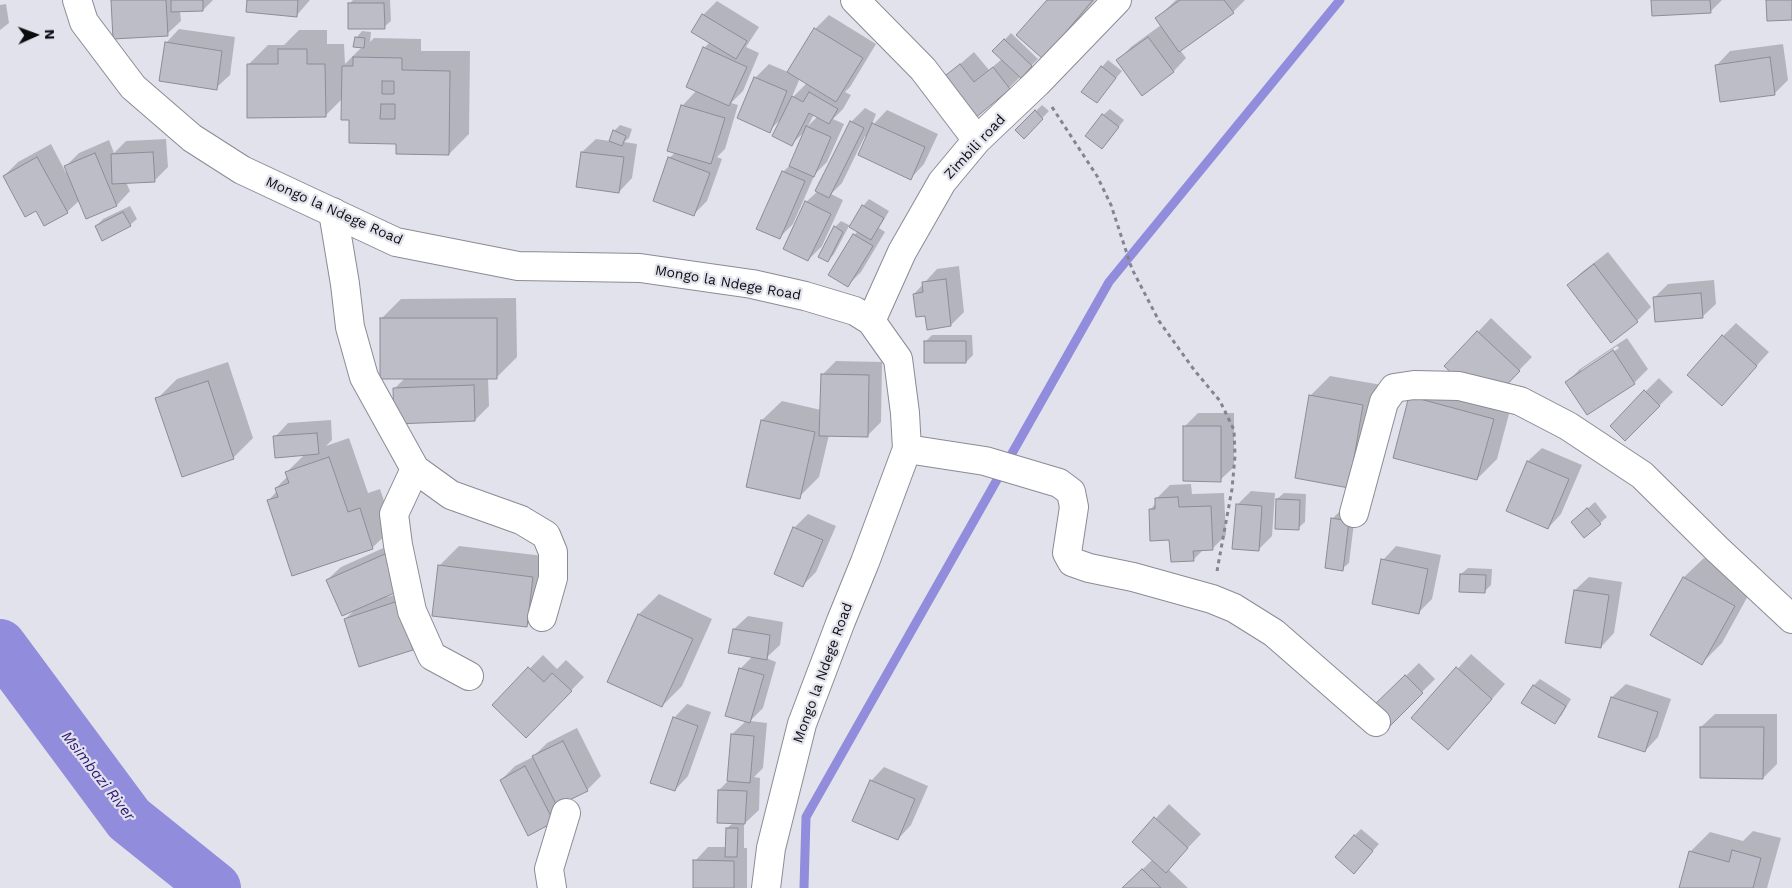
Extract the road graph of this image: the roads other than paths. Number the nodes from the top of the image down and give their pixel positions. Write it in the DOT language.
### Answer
graph roads {
  1 [pos="77,0"];
  2 [pos="855,0"];
  3 [pos="1117,0"];
  4 [pos="977,140"];
  5 [pos="333,212"];
  6 [pos="871,322"];
  7 [pos="907,449"];
  8 [pos="415,469"];
  9 [pos="1354,513"];
  10 [pos="542,617"];
  11 [pos="1792,619"];
  12 [pos="470,676"];
  13 [pos="1376,722"];
  14 [pos="566,813"];
  15 [pos="552,888"];
  16 [pos="766,888"];
  1 -- 5 [label="street, Mongo la Ndege Road"];
  2 -- 4 [label="street"];
  3 -- 4 [label="street, Zimbili road"];
  4 -- 6 [label="street, Zimbili road"];
  5 -- 6 [label="street, Mongo la Ndege Road"];
  5 -- 8 [label="street"];
  6 -- 7 [label="street, Mongo la Ndege Road"];
  7 -- 13 [label="street"];
  7 -- 16 [label="street, Mongo la Ndege Road"];
  8 -- 10 [label="street"];
  8 -- 12 [label="street"];
  9 -- 11 [label="street"];
  14 -- 15 [label="street"];
}
